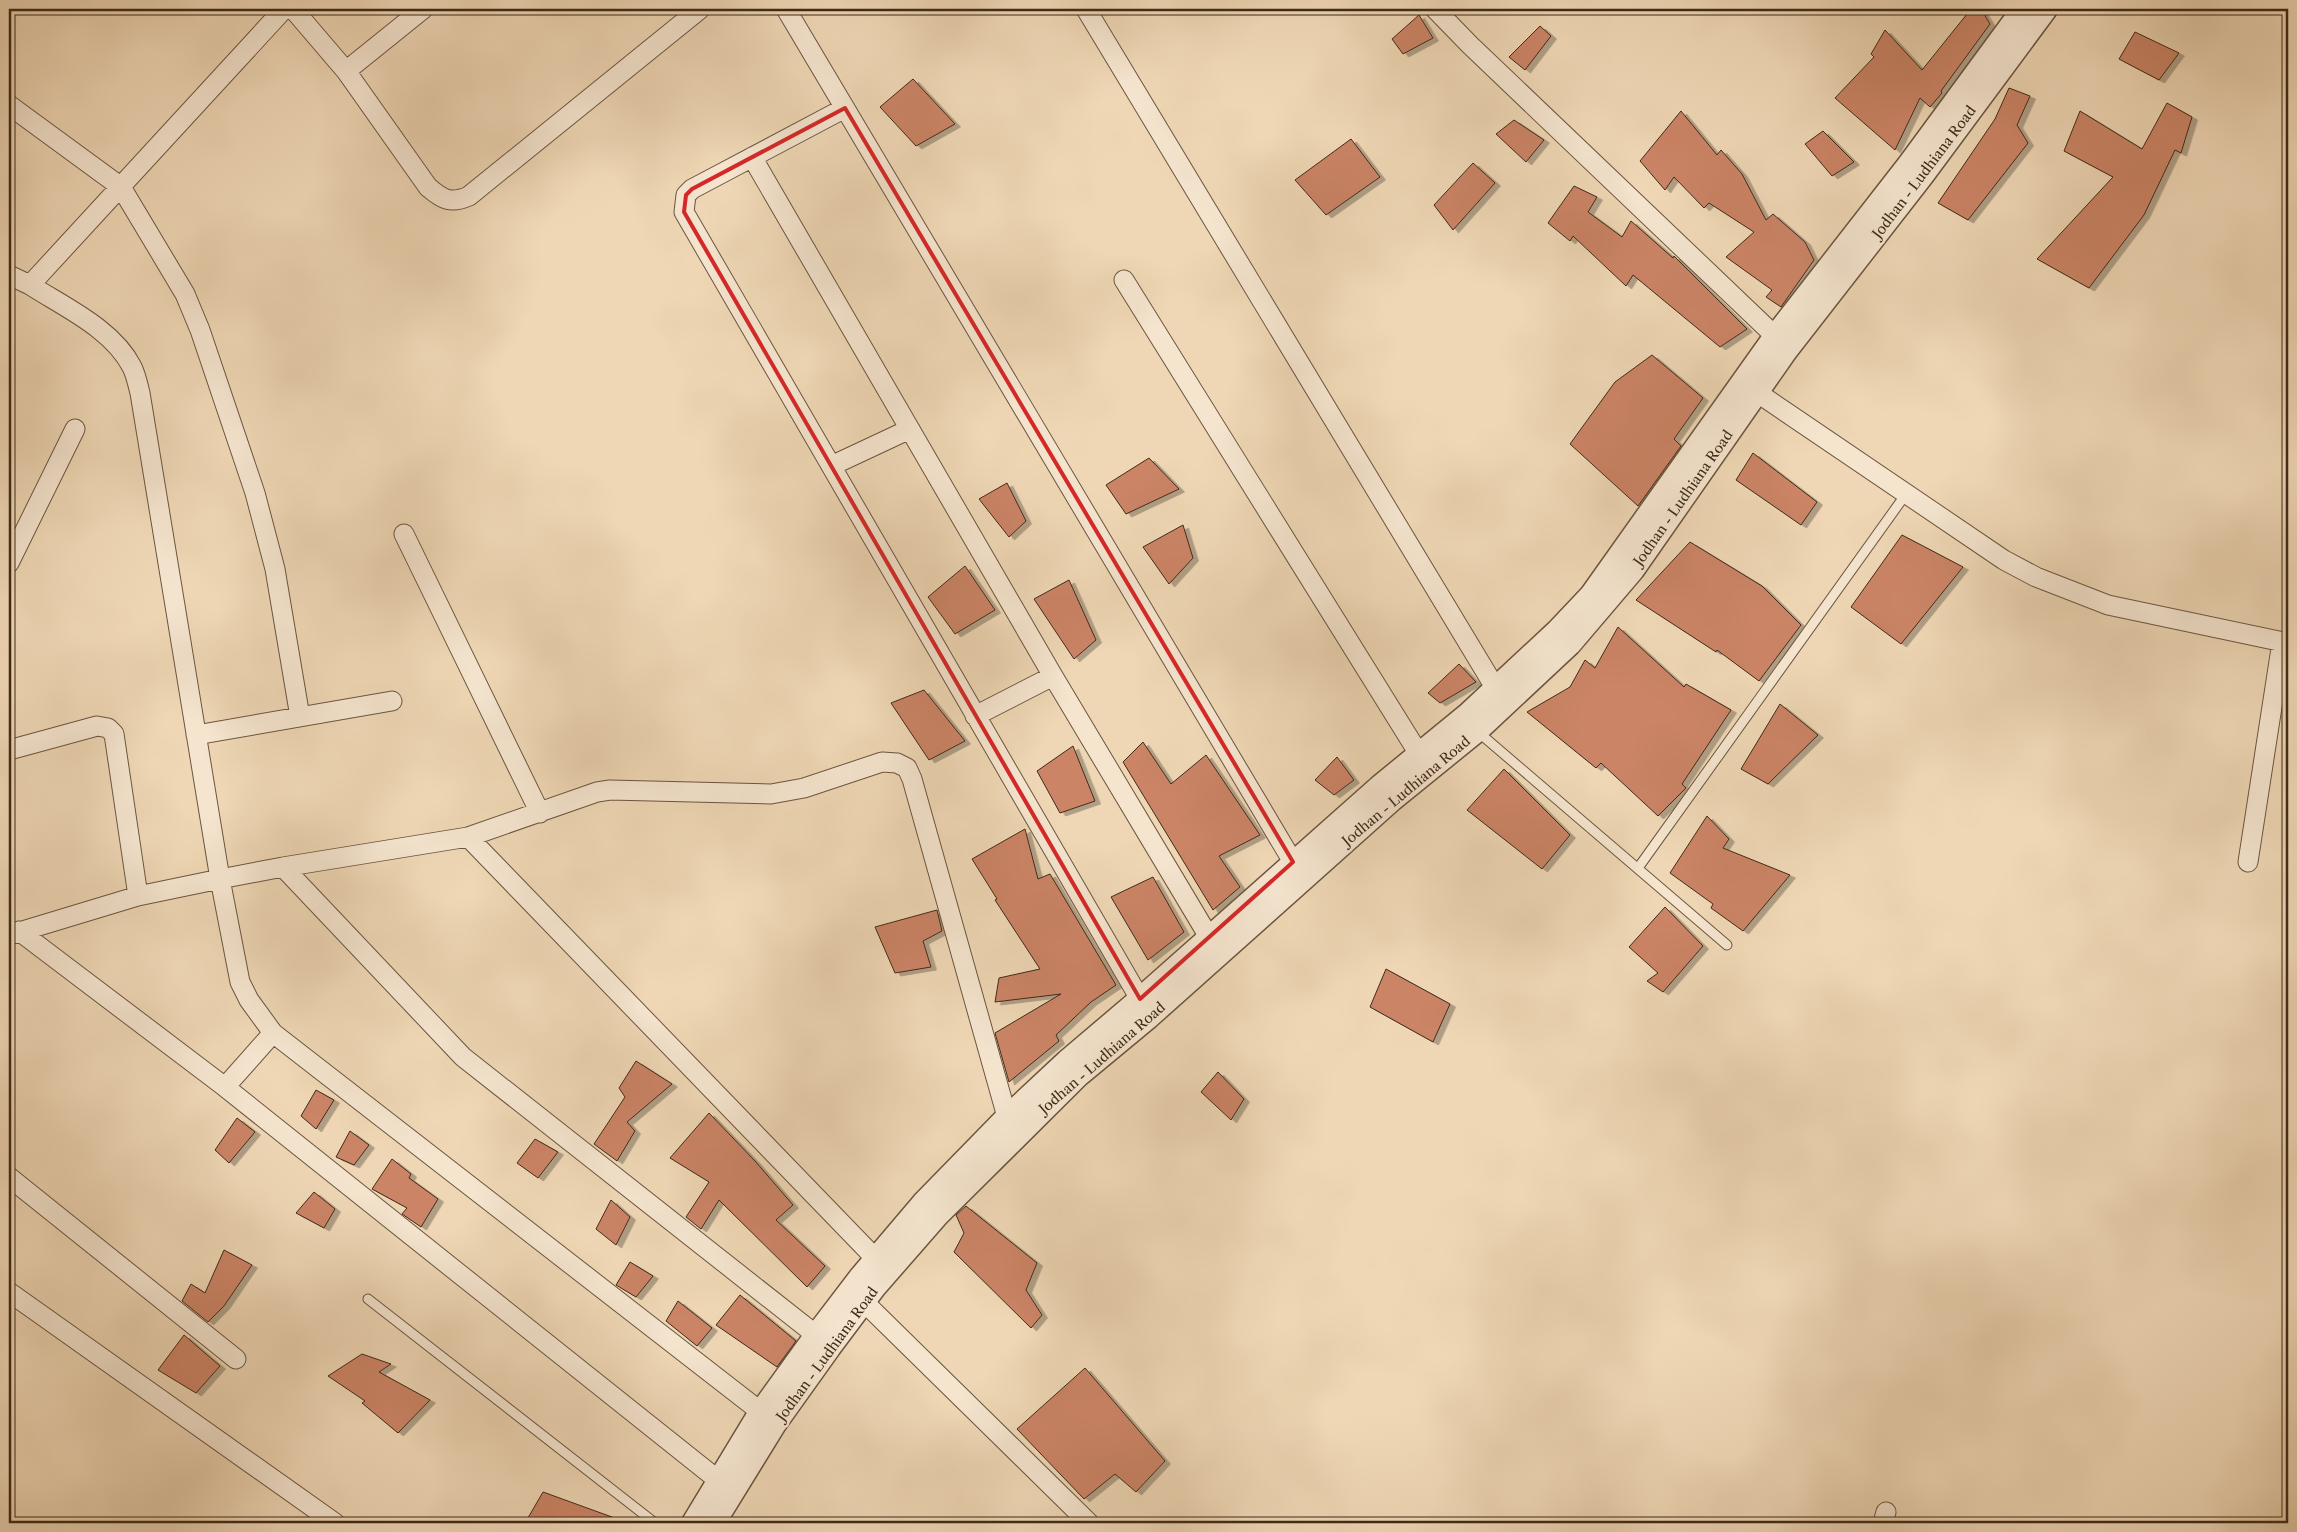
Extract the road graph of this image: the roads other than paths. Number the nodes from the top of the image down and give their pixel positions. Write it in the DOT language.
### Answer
graph roads {
  1 [pos="284,9"];
  2 [pos="293,9"];
  3 [pos="424,9"];
  4 [pos="700,9"];
  5 [pos="786,9"];
  6 [pos="1086,9"];
  7 [pos="1435,9"];
  8 [pos="2023,9"];
  9 [pos="2046,9"];
  10 [pos="346,71"];
  11 [pos="9,105"];
  12 [pos="845,108"];
  13 [pos="752,157"];
  14 [pos="122,187"];
  15 [pos="9,276"];
  16 [pos="1124,280"];
  17 [pos="30,285"];
  18 [pos="1775,336"];
  19 [pos="1749,387"];
  20 [pos="75,429"];
  21 [pos="910,429"];
  22 [pos="831,466"];
  23 [pos="1906,494"];
  24 [pos="404,534"];
  25 [pos="9,563"];
  26 [pos="2285,642"];
  27 [pos="1053,676"];
  28 [pos="1496,689"];
  29 [pos="392,700"];
  30 [pos="975,716"];
  31 [pos="300,717"];
  32 [pos="1477,731"];
  33 [pos="196,736"];
  34 [pos="9,750"];
  35 [pos="1419,754"];
  36 [pos="540,813"];
  37 [pos="468,837"];
  38 [pos="1293,862"];
  39 [pos="2248,862"];
  40 [pos="283,867"];
  41 [pos="1638,868"];
  42 [pos="220,879"];
  43 [pos="138,896"];
  44 [pos="14,933"];
  45 [pos="1209,937"];
  46 [pos="1728,945"];
  47 [pos="1140,999"];
  48 [pos="273,1033"];
  49 [pos="225,1087"];
  50 [pos="1007,1117"];
  51 [pos="9,1177"];
  52 [pos="876,1258"];
  53 [pos="9,1292"];
  54 [pos="368,1299"];
  55 [pos="864,1302"];
  56 [pos="816,1335"];
  57 [pos="236,1359"];
  58 [pos="761,1412"];
  59 [pos="718,1480"];
  60 [pos="335,1523"];
  61 [pos="655,1523"];
  62 [pos="693,1523"];
  63 [pos="714,1523"];
  64 [pos="1089,1523"];
  1 -- 14 [label="street"];
  2 -- 10 [label="street"];
  3 -- 10 [label="street"];
  4 -- 10 [label="street"];
  5 -- 12 [label="street"];
  6 -- 28 [label="street"];
  7 -- 18 [label="street"];
  8 -- 18 [label="street, Jodhan - Ludhiana Road"];
  9 -- 19 [label="street, Jodhan - Ludhiana Road"];
  11 -- 14 [label="street"];
  12 -- 13 [label="street"];
  12 -- 38 [label="street"];
  13 -- 21 [label="street"];
  13 -- 22 [label="street"];
  14 -- 17 [label="street"];
  14 -- 31 [label="street"];
  15 -- 17 [label="street"];
  16 -- 35 [label="street"];
  17 -- 33 [label="street"];
  18 -- 19 [label="street, Jodhan - Ludhiana Road"];
  19 -- 23 [label="street"];
  19 -- 28 [label="street, Jodhan - Ludhiana Road"];
  19 -- 32 [label="street, Jodhan - Ludhiana Road"];
  20 -- 25 [label="street"];
  21 -- 22 [label="street"];
  21 -- 27 [label="street"];
  22 -- 30 [label="street"];
  23 -- 26 [label="street"];
  23 -- 41 [label="lane"];
  24 -- 36 [label="street"];
  26 -- 39 [label="street"];
  27 -- 30 [label="street"];
  27 -- 45 [label="street"];
  28 -- 35 [label="street, Jodhan - Ludhiana Road"];
  29 -- 31 [label="street"];
  30 -- 47 [label="street"];
  31 -- 33 [label="street"];
  32 -- 41 [label="lane"];
  32 -- 55 [label="street, Jodhan - Ludhiana Road"];
  33 -- 42 [label="street"];
  34 -- 43 [label="street"];
  35 -- 38 [label="street, Jodhan - Ludhiana Road"];
  36 -- 37 [label="street"];
  36 -- 50 [label="street"];
  37 -- 40 [label="street"];
  37 -- 52 [label="street"];
  38 -- 45 [label="street, Jodhan - Ludhiana Road"];
  40 -- 42 [label="street"];
  40 -- 56 [label="street"];
  41 -- 46 [label="lane"];
  42 -- 43 [label="street"];
  42 -- 48 [label="street"];
  43 -- 44 [label="street"];
  44 -- 49 [label="street"];
  45 -- 47 [label="street, Jodhan - Ludhiana Road"];
  47 -- 50 [label="street, Jodhan - Ludhiana Road"];
  48 -- 49 [label="street"];
  48 -- 58 [label="street"];
  49 -- 59 [label="street"];
  50 -- 52 [label="street, Jodhan - Ludhiana Road"];
  51 -- 57 [label="street"];
  52 -- 56 [label="street, Jodhan - Ludhiana Road"];
  53 -- 60 [label="street"];
  54 -- 61 [label="lane"];
  55 -- 63 [label="street, Jodhan - Ludhiana Road"];
  55 -- 64 [label="street"];
  56 -- 58 [label="street, Jodhan - Ludhiana Road"];
  58 -- 59 [label="street, Jodhan - Ludhiana Road"];
  59 -- 62 [label="street, Jodhan - Ludhiana Road"];
}
